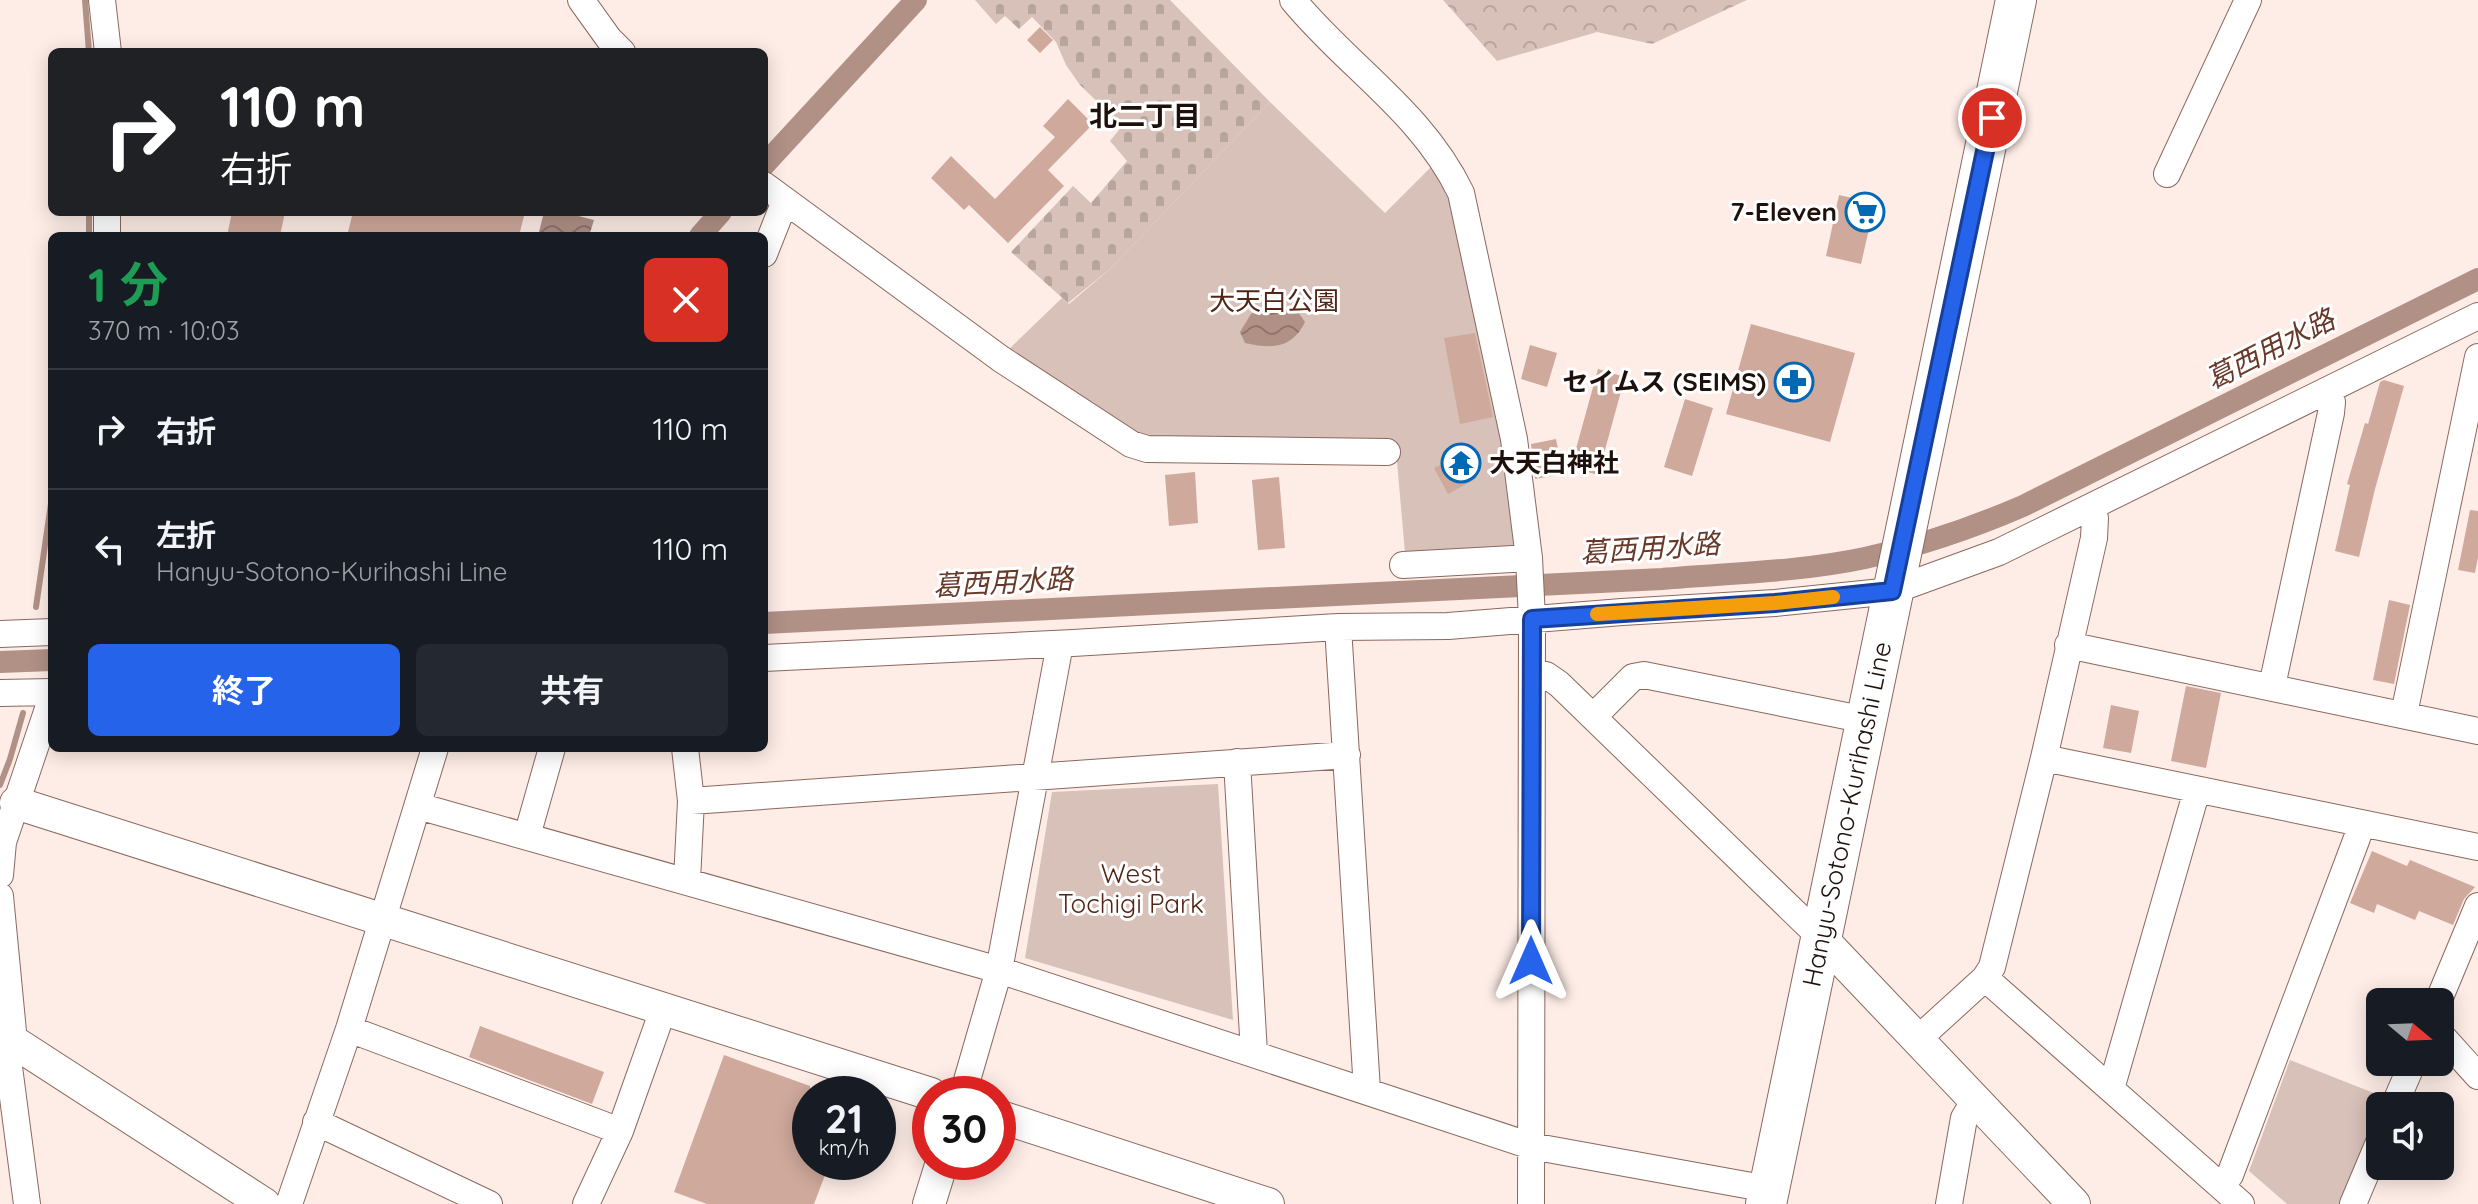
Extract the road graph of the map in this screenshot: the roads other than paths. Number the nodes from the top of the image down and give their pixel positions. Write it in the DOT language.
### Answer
graph roads {
  1 [pos="102,0"];
  2 [pos="581,0"];
  3 [pos="1293,0"];
  4 [pos="2016,0"];
  5 [pos="2248,0"];
  6 [pos="108,48"];
  7 [pos="618,48"];
  8 [pos="2167,174"];
  9 [pos="768,188"];
  10 [pos="785,201"];
  11 [pos="768,244"];
  12 [pos="2478,316"];
  13 [pos="2478,357"];
  14 [pos="2328,391"];
  15 [pos="1387,452"];
  16 [pos="2091,508"];
  17 [pos="1529,562"];
  18 [pos="1403,565"];
  19 [pos="1893,586"];
  20 [pos="1532,614"];
  21 [pos="1338,627"];
  22 [pos="48,632"];
  23 [pos="0,634"];
  24 [pos="1060,644"];
  25 [pos="2068,645"];
  26 [pos="768,658"];
  27 [pos="1533,673"];
  28 [pos="2272,686"];
  29 [pos="0,693"];
  30 [pos="48,694"];
  31 [pos="48,706"];
  32 [pos="2404,714"];
  33 [pos="1594,716"];
  34 [pos="1866,720"];
  35 [pos="2478,731"];
  36 [pos="434,752"];
  37 [pos="551,752"];
  38 [pos="685,752"];
  39 [pos="1347,755"];
  40 [pos="2044,758"];
  41 [pos="1237,762"];
  42 [pos="1036,775"];
  43 [pos="2197,790"];
  44 [pos="691,801"];
  45 [pos="16,803"];
  46 [pos="418,806"];
  47 [pos="2360,823"];
  48 [pos="527,836"];
  49 [pos="2478,847"];
  50 [pos="0,875"];
  51 [pos="687,880"];
  52 [pos="0,896"];
  53 [pos="2478,906"];
  54 [pos="383,921"];
  55 [pos="1821,938"];
  56 [pos="999,970"];
  57 [pos="1985,978"];
  58 [pos="2444,988"];
  59 [pos="663,1010"];
  60 [pos="349,1029"];
  61 [pos="7,1037"];
  62 [pos="1918,1039"];
  63 [pos="2454,1049"];
  64 [pos="1254,1053"];
  65 [pos="968,1076"];
  66 [pos="2478,1076"];
  67 [pos="912,1088"];
  68 [pos="2111,1089"];
  69 [pos="1367,1090"];
  70 [pos="1975,1100"];
  71 [pos="316,1122"];
  72 [pos="1016,1122"];
  73 [pos="620,1131"];
  74 [pos="1531,1146"];
  75 [pos="2366,1173"];
  76 [pos="936,1180"];
  77 [pos="2221,1186"];
  78 [pos="1767,1196"];
  79 [pos="27,1204"];
  80 [pos="264,1204"];
  81 [pos="289,1204"];
  82 [pos="489,1204"];
  83 [pos="586,1204"];
  84 [pos="929,1204"];
  85 [pos="1268,1204"];
  86 [pos="1531,1204"];
  87 [pos="1949,1204"];
  88 [pos="2074,1204"];
  89 [pos="2241,1204"];
  90 [pos="2353,1204"];
  1 -- 6 [label="street"];
  2 -- 7 [label="street"];
  3 -- 17 [label="street"];
  4 -- 19 [label="main road, Hanyu-Sotono-Kurihashi Line"];
  5 -- 8 [label="street"];
  9 -- 10 [label="street"];
  10 -- 11 [label="street"];
  10 -- 15 [label="street"];
  12 -- 14 [label="street"];
  13 -- 32 [label="street"];
  14 -- 16 [label="street"];
  14 -- 28 [label="street"];
  16 -- 19 [label="street"];
  16 -- 25 [label="street"];
  17 -- 18 [label="street"];
  17 -- 20 [label="street"];
  19 -- 20 [label="street"];
  19 -- 34 [label="main road, Hanyu-Sotono-Kurihashi Line"];
  20 -- 21 [label="street"];
  20 -- 27 [label="street"];
  21 -- 24 [label="street"];
  21 -- 39 [label="street"];
  22 -- 23 [label="street"];
  24 -- 26 [label="street"];
  24 -- 42 [label="street"];
  25 -- 28 [label="street"];
  25 -- 40 [label="street"];
  27 -- 33 [label="street"];
  27 -- 74 [label="street"];
  28 -- 32 [label="street"];
  29 -- 30 [label="street"];
  31 -- 45 [label="street"];
  32 -- 35 [label="street"];
  33 -- 34 [label="street"];
  33 -- 55 [label="street"];
  34 -- 55 [label="main road, Hanyu-Sotono-Kurihashi Line"];
  36 -- 46 [label="street"];
  37 -- 48 [label="street"];
  38 -- 44 [label="street"];
  39 -- 41 [label="street"];
  39 -- 69 [label="street"];
  40 -- 43 [label="street"];
  40 -- 57 [label="street"];
  41 -- 42 [label="street"];
  41 -- 64 [label="street"];
  42 -- 44 [label="street"];
  42 -- 56 [label="street"];
  43 -- 47 [label="street"];
  43 -- 68 [label="street"];
  44 -- 51 [label="street"];
  45 -- 50 [label="street"];
  45 -- 54 [label="street"];
  46 -- 48 [label="street"];
  46 -- 54 [label="street"];
  47 -- 49 [label="street"];
  47 -- 77 [label="street"];
  48 -- 51 [label="street"];
  51 -- 56 [label="street"];
  52 -- 61 [label="street"];
  53 -- 58 [label="street"];
  54 -- 59 [label="street"];
  54 -- 60 [label="street"];
  55 -- 62 [label="street"];
  55 -- 78 [label="main road, Hanyu-Sotono-Kurihashi Line"];
  56 -- 64 [label="street"];
  56 -- 65 [label="street"];
  57 -- 62 [label="street"];
  57 -- 68 [label="street"];
  59 -- 67 [label="street"];
  59 -- 73 [label="street"];
  60 -- 71 [label="street"];
  60 -- 73 [label="street"];
  61 -- 79 [label="street"];
  61 -- 80 [label="street"];
  62 -- 70 [label="street"];
  63 -- 66 [label="street"];
  64 -- 69 [label="street"];
  68 -- 77 [label="street"];
  69 -- 74 [label="street"];
  70 -- 87 [label="street"];
  70 -- 88 [label="street"];
  71 -- 81 [label="street"];
  71 -- 82 [label="street"];
  72 -- 85 [label="street"];
  73 -- 83 [label="street"];
  74 -- 78 [label="street"];
  74 -- 86 [label="street"];
  75 -- 90 [label="street"];
  76 -- 84 [label="street"];
  77 -- 89 [label="street"];
}
